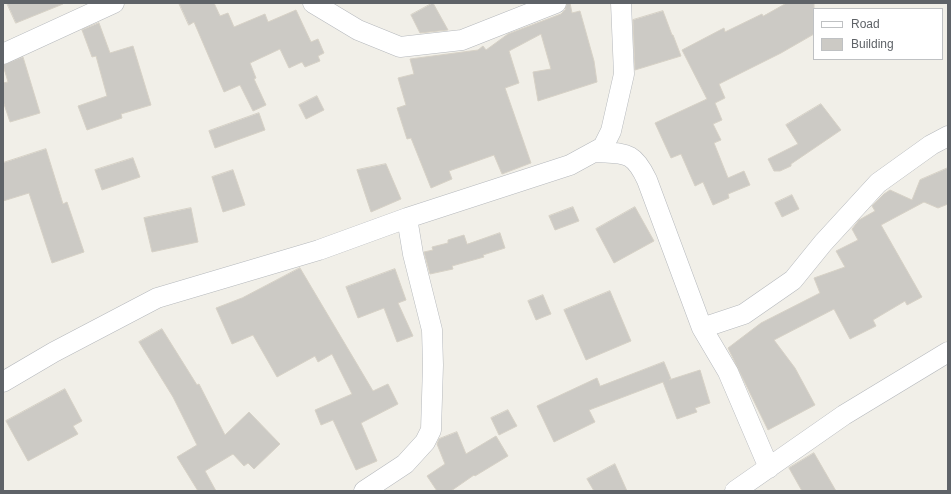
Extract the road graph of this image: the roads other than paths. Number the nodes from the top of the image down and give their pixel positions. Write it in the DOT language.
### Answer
graph roads {
  1 [pos="114,3"];
  2 [pos="313,3"];
  3 [pos="556,3"];
  4 [pos="621,3"];
  5 [pos="3,54"];
  6 [pos="948,136"];
  7 [pos="595,152"];
  8 [pos="407,218"];
  9 [pos="702,328"];
  10 [pos="948,352"];
  11 [pos="3,382"];
  12 [pos="769,468"];
  13 [pos="364,491"];
  14 [pos="735,491"];
  1 -- 5 [label="street"];
  2 -- 3 [label="street"];
  4 -- 7 [label="street"];
  6 -- 9 [label="street"];
  7 -- 8 [label="street"];
  7 -- 9 [label="street"];
  8 -- 11 [label="street"];
  8 -- 13 [label="street"];
  9 -- 12 [label="street"];
  10 -- 12 [label="street"];
  12 -- 14 [label="street"];
}
